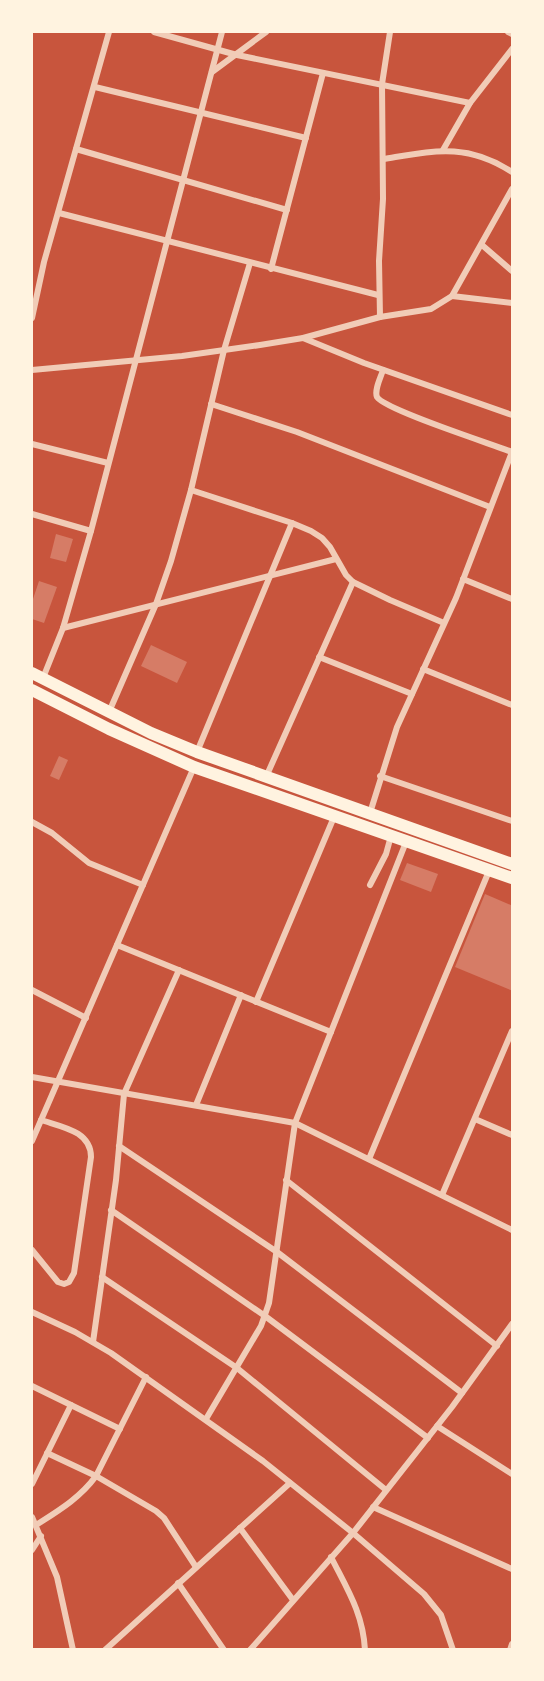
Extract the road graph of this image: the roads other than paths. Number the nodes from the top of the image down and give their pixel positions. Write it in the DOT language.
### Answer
graph roads {
  1 [pos="109,32"];
  2 [pos="154,32"];
  3 [pos="222,32"];
  4 [pos="266,32"];
  5 [pos="390,32"];
  6 [pos="508,32"];
  7 [pos="513,34"];
  8 [pos="218,48"];
  9 [pos="513,49"];
  10 [pos="237,55"];
  11 [pos="212,72"];
  12 [pos="323,72"];
  13 [pos="382,84"];
  14 [pos="95,87"];
  15 [pos="470,103"];
  16 [pos="201,113"];
  17 [pos="306,138"];
  18 [pos="76,149"];
  19 [pos="443,150"];
  20 [pos="383,159"];
  21 [pos="513,172"];
  22 [pos="183,180"];
  23 [pos="513,189"];
  24 [pos="287,210"];
  25 [pos="59,213"];
  26 [pos="167,241"];
  27 [pos="482,245"];
  28 [pos="249,263"];
  29 [pos="272,268"];
  30 [pos="513,271"];
  31 [pos="378,295"];
  32 [pos="452,296"];
  33 [pos="513,303"];
  34 [pos="380,317"];
  35 [pos="32,318"];
  36 [pos="303,338"];
  37 [pos="224,350"];
  38 [pos="134,361"];
  39 [pos="32,370"];
  40 [pos="383,370"];
  41 [pos="211,404"];
  42 [pos="513,415"];
  43 [pos="32,444"];
  44 [pos="513,452"];
  45 [pos="108,463"];
  46 [pos="191,490"];
  47 [pos="490,507"];
  48 [pos="32,514"];
  49 [pos="292,523"];
  50 [pos="91,531"];
  51 [pos="336,559"];
  52 [pos="271,574"];
  53 [pos="463,579"];
  54 [pos="352,582"];
  55 [pos="513,598"];
  56 [pos="156,604"];
  57 [pos="444,623"];
  58 [pos="63,627"];
  59 [pos="319,657"];
  60 [pos="423,669"];
  61 [pos="37,675"];
  62 [pos="32,690"];
  63 [pos="412,694"];
  64 [pos="513,705"];
  65 [pos="109,712"];
  66 [pos="197,752"];
  67 [pos="194,767"];
  68 [pos="380,776"];
  69 [pos="266,777"];
  70 [pos="370,814"];
  71 [pos="334,817"];
  72 [pos="513,821"];
  73 [pos="32,822"];
  74 [pos="391,836"];
  75 [pos="406,841"];
  76 [pos="513,864"];
  77 [pos="489,870"];
  78 [pos="513,878"];
  79 [pos="143,885"];
  80 [pos="370,885"];
  81 [pos="117,945"];
  82 [pos="179,970"];
  83 [pos="32,990"];
  84 [pos="241,995"];
  85 [pos="256,1002"];
  86 [pos="86,1018"];
  87 [pos="513,1031"];
  88 [pos="331,1032"];
  89 [pos="32,1077"];
  90 [pos="58,1082"];
  91 [pos="124,1094"];
  92 [pos="196,1105"];
  93 [pos="475,1119"];
  94 [pos="41,1120"];
  95 [pos="295,1123"];
  96 [pos="513,1135"];
  97 [pos="32,1141"];
  98 [pos="119,1146"];
  99 [pos="369,1159"];
  100 [pos="286,1180"];
  101 [pos="442,1196"];
  102 [pos="111,1210"];
  103 [pos="513,1230"];
  104 [pos="32,1250"];
  105 [pos="277,1252"];
  106 [pos="102,1277"];
  107 [pos="32,1312"];
  108 [pos="265,1316"];
  109 [pos="513,1324"];
  110 [pos="93,1342"];
  111 [pos="497,1346"];
  112 [pos="237,1368"];
  113 [pos="146,1377"];
  114 [pos="32,1386"];
  115 [pos="462,1393"];
  116 [pos="71,1405"];
  117 [pos="206,1419"];
  118 [pos="437,1426"];
  119 [pos="120,1429"];
  120 [pos="428,1437"];
  121 [pos="47,1453"];
  122 [pos="513,1474"];
  123 [pos="96,1476"];
  124 [pos="290,1483"];
  125 [pos="32,1484"];
  126 [pos="386,1490"];
  127 [pos="373,1507"];
  128 [pos="32,1517"];
  129 [pos="36,1525"];
  130 [pos="240,1528"];
  131 [pos="353,1533"];
  132 [pos="41,1536"];
  133 [pos="32,1550"];
  134 [pos="331,1557"];
  135 [pos="196,1567"];
  136 [pos="513,1569"];
  137 [pos="178,1584"];
  138 [pos="293,1600"];
  139 [pos="513,1644"];
  140 [pos="72,1650"];
  141 [pos="105,1650"];
  142 [pos="224,1650"];
  143 [pos="250,1650"];
  144 [pos="365,1650"];
  145 [pos="453,1650"];
  146 [pos="510,1650"];
  1 -- 14 [label="street"];
  2 -- 8 [label="street"];
  3 -- 8 [label="street"];
  4 -- 10 [label="street"];
  5 -- 13 [label="street"];
  6 -- 7 [label="street"];
  8 -- 10 [label="street"];
  8 -- 11 [label="street"];
  9 -- 15 [label="street"];
  10 -- 11 [label="street"];
  10 -- 12 [label="street"];
  11 -- 16 [label="street"];
  12 -- 13 [label="street"];
  12 -- 17 [label="street"];
  13 -- 15 [label="street"];
  13 -- 20 [label="street"];
  14 -- 16 [label="street"];
  14 -- 18 [label="street"];
  15 -- 19 [label="street"];
  16 -- 17 [label="street"];
  16 -- 22 [label="street"];
  17 -- 24 [label="street"];
  18 -- 22 [label="street"];
  18 -- 25 [label="street"];
  19 -- 20 [label="street"];
  19 -- 21 [label="street"];
  20 -- 31 [label="street"];
  22 -- 24 [label="street"];
  22 -- 26 [label="street"];
  23 -- 27 [label="street"];
  24 -- 29 [label="street"];
  25 -- 26 [label="street"];
  25 -- 35 [label="street"];
  26 -- 28 [label="street"];
  26 -- 38 [label="street"];
  27 -- 30 [label="street"];
  27 -- 32 [label="street"];
  28 -- 29 [label="street"];
  28 -- 37 [label="street"];
  29 -- 31 [label="street"];
  31 -- 34 [label="street"];
  32 -- 33 [label="street"];
  32 -- 34 [label="street"];
  34 -- 36 [label="street"];
  36 -- 37 [label="street"];
  36 -- 40 [label="street"];
  37 -- 38 [label="street"];
  37 -- 41 [label="street"];
  38 -- 39 [label="street"];
  38 -- 45 [label="street"];
  40 -- 42 [label="street"];
  40 -- 44 [label="street"];
  41 -- 46 [label="street"];
  41 -- 47 [label="street"];
  43 -- 45 [label="street"];
  44 -- 47 [label="street"];
  45 -- 50 [label="street"];
  46 -- 49 [label="street"];
  46 -- 56 [label="street"];
  47 -- 53 [label="street"];
  48 -- 50 [label="street"];
  49 -- 51 [label="street"];
  49 -- 52 [label="street"];
  50 -- 58 [label="street"];
  51 -- 52 [label="street"];
  51 -- 54 [label="street"];
  52 -- 56 [label="street"];
  52 -- 66 [label="street"];
  53 -- 55 [label="street"];
  53 -- 57 [label="street"];
  54 -- 57 [label="street"];
  54 -- 59 [label="street"];
  56 -- 58 [label="street"];
  56 -- 65 [label="street"];
  57 -- 60 [label="street"];
  58 -- 61 [label="street"];
  59 -- 63 [label="street"];
  59 -- 69 [label="street"];
  60 -- 63 [label="street"];
  60 -- 64 [label="street"];
  61 -- 65 [label="main road"];
  62 -- 67 [label="main road"];
  63 -- 68 [label="street"];
  65 -- 66 [label="main road"];
  66 -- 69 [label="main road"];
  67 -- 71 [label="main road"];
  67 -- 79 [label="street"];
  68 -- 70 [label="street"];
  68 -- 72 [label="street"];
  69 -- 70 [label="main road"];
  70 -- 76 [label="main road"];
  71 -- 74 [label="main road"];
  71 -- 85 [label="street"];
  73 -- 79 [label="street"];
  74 -- 75 [label="main road"];
  74 -- 80 [label="street"];
  75 -- 77 [label="main road"];
  75 -- 88 [label="street"];
  77 -- 78 [label="main road"];
  77 -- 99 [label="street"];
  79 -- 81 [label="street"];
  81 -- 82 [label="street"];
  81 -- 86 [label="street"];
  82 -- 84 [label="street"];
  82 -- 91 [label="street"];
  83 -- 86 [label="street"];
  84 -- 85 [label="street"];
  84 -- 92 [label="street"];
  85 -- 88 [label="street"];
  86 -- 90 [label="street"];
  87 -- 93 [label="street"];
  88 -- 95 [label="street"];
  89 -- 90 [label="street"];
  90 -- 91 [label="street"];
  90 -- 94 [label="street"];
  91 -- 92 [label="street"];
  91 -- 98 [label="street"];
  92 -- 95 [label="street"];
  93 -- 96 [label="street"];
  93 -- 101 [label="street"];
  94 -- 97 [label="street"];
  94 -- 104 [label="street"];
  95 -- 99 [label="street"];
  95 -- 100 [label="street"];
  98 -- 102 [label="street"];
  98 -- 105 [label="street"];
  99 -- 101 [label="street"];
  100 -- 105 [label="street"];
  100 -- 111 [label="street"];
  101 -- 103 [label="street"];
  102 -- 106 [label="street"];
  102 -- 108 [label="street"];
  105 -- 108 [label="street"];
  105 -- 115 [label="street"];
  106 -- 110 [label="street"];
  106 -- 112 [label="street"];
  107 -- 110 [label="street"];
  108 -- 112 [label="street"];
  108 -- 120 [label="street"];
  109 -- 111 [label="street"];
  110 -- 113 [label="street"];
  111 -- 115 [label="street"];
  112 -- 117 [label="street"];
  112 -- 126 [label="street"];
  113 -- 117 [label="street"];
  113 -- 119 [label="street"];
  114 -- 116 [label="street"];
  115 -- 118 [label="street"];
  116 -- 119 [label="street"];
  116 -- 121 [label="street"];
  117 -- 124 [label="street"];
  118 -- 120 [label="street"];
  118 -- 122 [label="street"];
  119 -- 123 [label="street"];
  120 -- 126 [label="street"];
  121 -- 123 [label="street"];
  121 -- 125 [label="street"];
  123 -- 129 [label="street"];
  123 -- 135 [label="street"];
  124 -- 130 [label="street"];
  124 -- 131 [label="street"];
  126 -- 127 [label="street"];
  127 -- 131 [label="street"];
  127 -- 136 [label="street"];
  128 -- 129 [label="street"];
  129 -- 132 [label="street"];
  130 -- 135 [label="street"];
  130 -- 138 [label="street"];
  131 -- 134 [label="street"];
  131 -- 145 [label="street"];
  132 -- 133 [label="street"];
  132 -- 140 [label="street"];
  134 -- 138 [label="street"];
  134 -- 144 [label="street"];
  135 -- 137 [label="street"];
  137 -- 141 [label="street"];
  137 -- 142 [label="street"];
  138 -- 143 [label="street"];
  139 -- 146 [label="street"];
}
